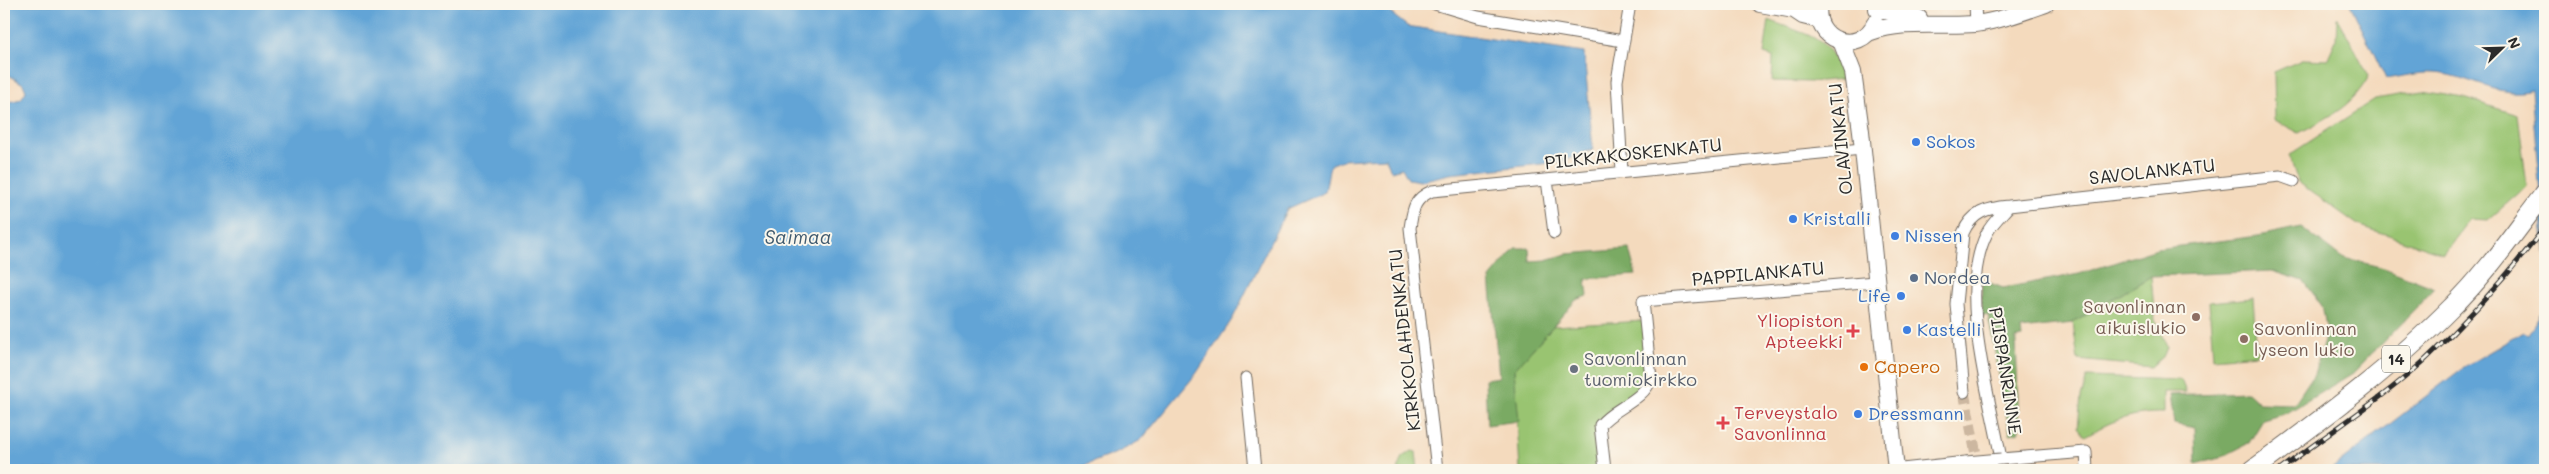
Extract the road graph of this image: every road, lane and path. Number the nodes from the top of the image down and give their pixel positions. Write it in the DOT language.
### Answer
graph roads {
  1 [pos="1435,4"];
  2 [pos="1630,4"];
  3 [pos="1760,4"];
  4 [pos="2022,4"];
  5 [pos="2046,4"];
  6 [pos="1876,6"];
  7 [pos="1819,12"];
  8 [pos="1975,15"];
  9 [pos="1865,36"];
  10 [pos="1623,41"];
  11 [pos="1841,41"];
  12 [pos="1853,72"];
  13 [pos="1862,149"];
  14 [pos="1622,172"];
  15 [pos="1547,180"];
  16 [pos="2294,181"];
  17 [pos="2545,193"];
  18 [pos="2011,205"];
  19 [pos="1413,206"];
  20 [pos="1973,217"];
  21 [pos="1988,231"];
  22 [pos="1554,233"];
  23 [pos="1875,282"];
  24 [pos="1246,378"];
  25 [pos="1964,392"];
  26 [pos="2001,459"];
  27 [pos="1255,470"];
  28 [pos="1437,470"];
  29 [pos="1605,470"];
  30 [pos="1895,470"];
  31 [pos="2088,470"];
  32 [pos="2253,470"];
  1 -- 10 [label="street"];
  2 -- 10 [label="street"];
  3 -- 7 [label="main road"];
  4 -- 8 [label="main road"];
  5 -- 8 [label="main road"];
  6 -- 8 [label="main road"];
  6 -- 9 [label="main road, OLAVINKATU"];
  7 -- 11 [label="main road"];
  8 -- 9 [label="main road"];
  9 -- 11 [label="main road"];
  9 -- 12 [label="main road, OLAVINKATU"];
  10 -- 14 [label="street"];
  11 -- 12 [label="main road, OLAVINKATU"];
  12 -- 13 [label="main road, OLAVINKATU"];
  13 -- 14 [label="street, PILKKAKOSKENKATU"];
  13 -- 23 [label="main road, OLAVINKATU"];
  14 -- 15 [label="street, PILKKAKOSKENKATU"];
  15 -- 19 [label="street, PILKKAKOSKENKATU"];
  15 -- 22 [label="street"];
  16 -- 18 [label="street, SAVOLANKATU"];
  17 -- 32 [label="highway, 14"];
  18 -- 20 [label="street, SAVOLANKATU"];
  18 -- 21 [label="street, PIISPANRINNE"];
  19 -- 28 [label="street, KIRKKOLAHDENKATU"];
  20 -- 21 [label="street"];
  20 -- 25 [label="street"];
  21 -- 26 [label="street, PIISPANRINNE"];
  23 -- 29 [label="street, PAPPILANKATU"];
  23 -- 30 [label="main road, OLAVINKATU"];
  24 -- 27 [label="street"];
  26 -- 30 [label="street, bridge"];
  26 -- 31 [label="street"];
}
